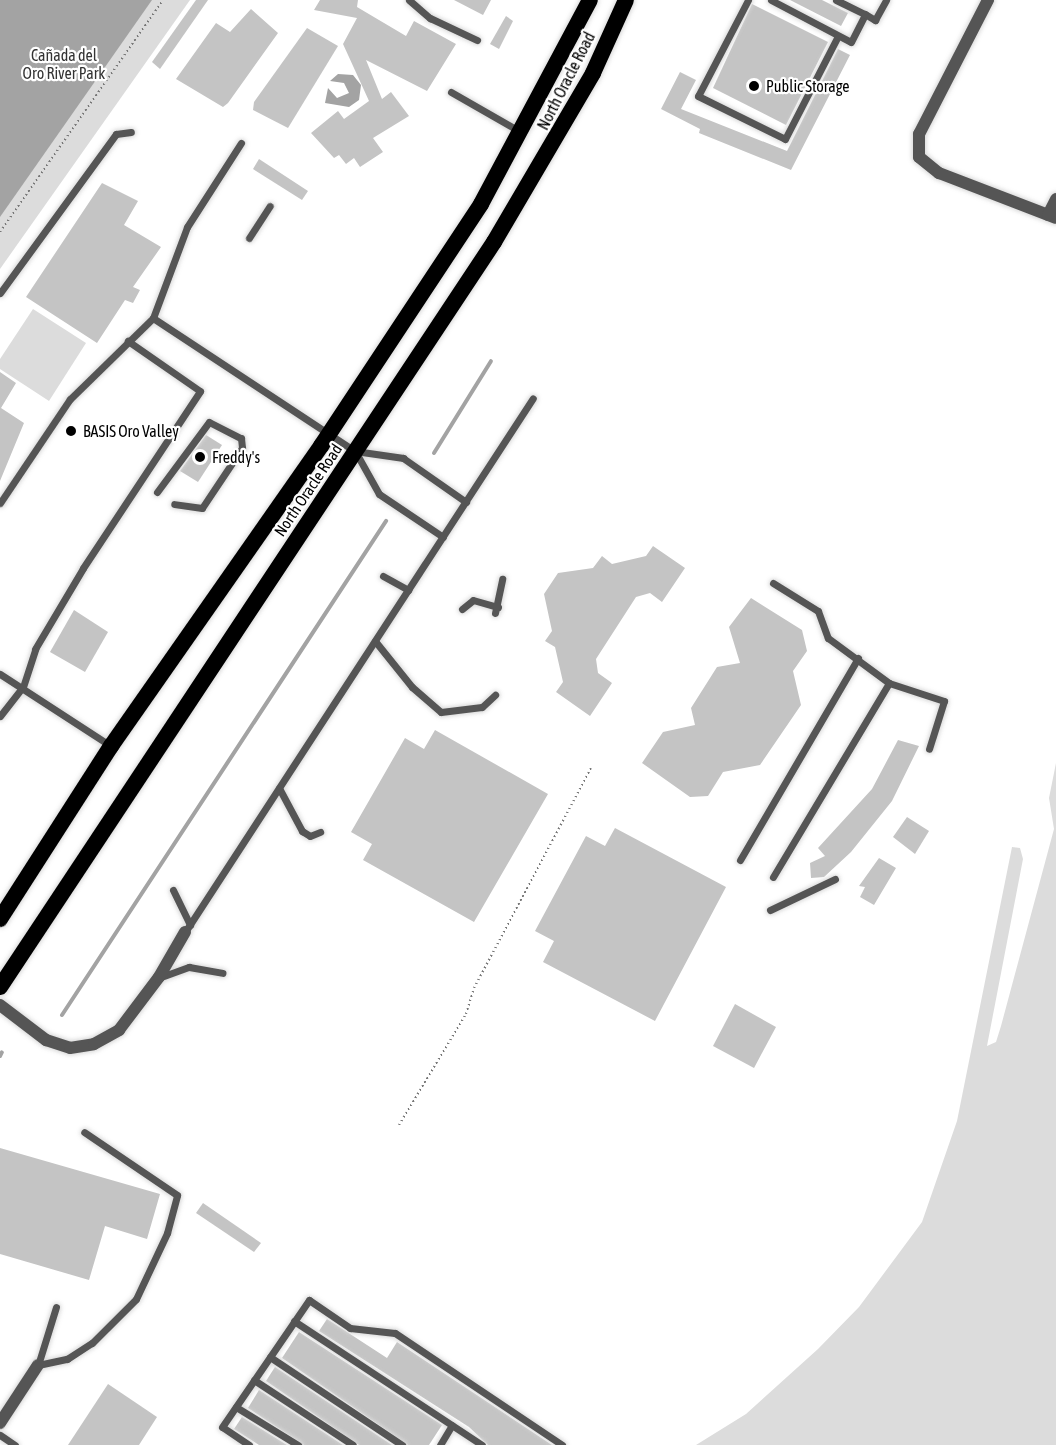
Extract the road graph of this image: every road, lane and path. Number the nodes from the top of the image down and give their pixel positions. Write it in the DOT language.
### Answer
graph roads {
  1 [pos="163,0"];
  2 [pos="410,0"];
  3 [pos="590,0"];
  4 [pos="626,0"];
  5 [pos="748,0"];
  6 [pos="771,0"];
  7 [pos="836,0"];
  8 [pos="886,0"];
  9 [pos="988,0"];
  10 [pos="779,2"];
  11 [pos="865,14"];
  12 [pos="838,36"];
  13 [pos="477,40"];
  14 [pos="451,92"];
  15 [pos="131,132"];
  16 [pos="521,132"];
  17 [pos="241,143"];
  18 [pos="1056,199"];
  19 [pos="270,206"];
  20 [pos="1052,216"];
  21 [pos="0,232"];
  22 [pos="249,238"];
  23 [pos="0,293"];
  24 [pos="153,318"];
  25 [pos="128,341"];
  26 [pos="533,399"];
  27 [pos="328,434"];
  28 [pos="356,451"];
  29 [pos="157,492"];
  30 [pos="466,502"];
  31 [pos="0,503"];
  32 [pos="174,504"];
  33 [pos="443,537"];
  34 [pos="383,576"];
  35 [pos="502,579"];
  36 [pos="773,583"];
  37 [pos="408,590"];
  38 [pos="462,609"];
  39 [pos="375,641"];
  40 [pos="858,658"];
  41 [pos="0,674"];
  42 [pos="889,683"];
  43 [pos="23,687"];
  44 [pos="495,695"];
  45 [pos="0,716"];
  46 [pos="111,746"];
  47 [pos="929,749"];
  48 [pos="591,768"];
  49 [pos="279,788"];
  50 [pos="320,832"];
  51 [pos="740,860"];
  52 [pos="773,877"];
  53 [pos="835,879"];
  54 [pos="173,890"];
  55 [pos="770,910"];
  56 [pos="0,919"];
  57 [pos="188,928"];
  58 [pos="222,973"];
  59 [pos="159,977"];
  60 [pos="0,987"];
  61 [pos="0,1005"];
  62 [pos="399,1125"];
  63 [pos="84,1132"];
  64 [pos="56,1307"];
  65 [pos="294,1321"];
  66 [pos="270,1357"];
  67 [pos="38,1365"];
  68 [pos="254,1380"];
  69 [pos="236,1407"];
  70 [pos="0,1423"];
  71 [pos="452,1425"];
  72 [pos="0,1435"];
  73 [pos="15,1445"];
  74 [pos="249,1445"];
  75 [pos="298,1445"];
  76 [pos="353,1445"];
  77 [pos="402,1445"];
  78 [pos="440,1445"];
  79 [pos="482,1445"];
  80 [pos="562,1445"];
  1 -- 21 [label="path"];
  2 -- 13 [label="lane"];
  3 -- 16 [label="highway, North Oracle Road"];
  4 -- 28 [label="highway, North Oracle Road"];
  5 -- 12 [label="lane"];
  6 -- 10 [label="lane"];
  7 -- 11 [label="lane"];
  8 -- 11 [label="lane"];
  9 -- 20 [label="street"];
  10 -- 12 [label="lane"];
  11 -- 12 [label="lane"];
  14 -- 16 [label="lane"];
  15 -- 23 [label="lane"];
  16 -- 27 [label="highway, North Oracle Road"];
  17 -- 24 [label="lane"];
  18 -- 20 [label="street"];
  19 -- 22 [label="lane"];
  24 -- 25 [label="lane"];
  24 -- 27 [label="lane"];
  25 -- 31 [label="lane"];
  25 -- 43 [label="lane"];
  26 -- 30 [label="lane"];
  27 -- 28 [label="lane"];
  27 -- 46 [label="highway, North Oracle Road"];
  28 -- 30 [label="lane"];
  28 -- 33 [label="lane"];
  28 -- 60 [label="highway, North Oracle Road"];
  29 -- 32 [label="lane"];
  30 -- 33 [label="lane"];
  33 -- 37 [label="lane"];
  34 -- 37 [label="lane"];
  35 -- 38 [label="lane"];
  36 -- 40 [label="lane"];
  37 -- 39 [label="lane"];
  39 -- 44 [label="lane"];
  39 -- 49 [label="lane"];
  40 -- 42 [label="lane"];
  40 -- 51 [label="lane"];
  41 -- 43 [label="lane"];
  42 -- 47 [label="lane"];
  42 -- 52 [label="lane"];
  43 -- 45 [label="lane"];
  43 -- 46 [label="lane"];
  46 -- 56 [label="highway, North Oracle Road"];
  48 -- 62 [label="path"];
  49 -- 50 [label="lane"];
  49 -- 57 [label="lane"];
  53 -- 55 [label="lane"];
  54 -- 57 [label="lane"];
  57 -- 59 [label="street"];
  58 -- 59 [label="lane"];
  59 -- 61 [label="street"];
  63 -- 67 [label="lane"];
  64 -- 67 [label="lane"];
  65 -- 66 [label="lane"];
  65 -- 71 [label="lane"];
  65 -- 80 [label="lane"];
  66 -- 68 [label="lane"];
  66 -- 77 [label="lane"];
  67 -- 70 [label="street"];
  68 -- 69 [label="lane"];
  68 -- 76 [label="lane"];
  69 -- 74 [label="lane"];
  69 -- 75 [label="lane"];
  71 -- 78 [label="lane"];
  71 -- 79 [label="lane"];
  72 -- 73 [label="lane"];
}
